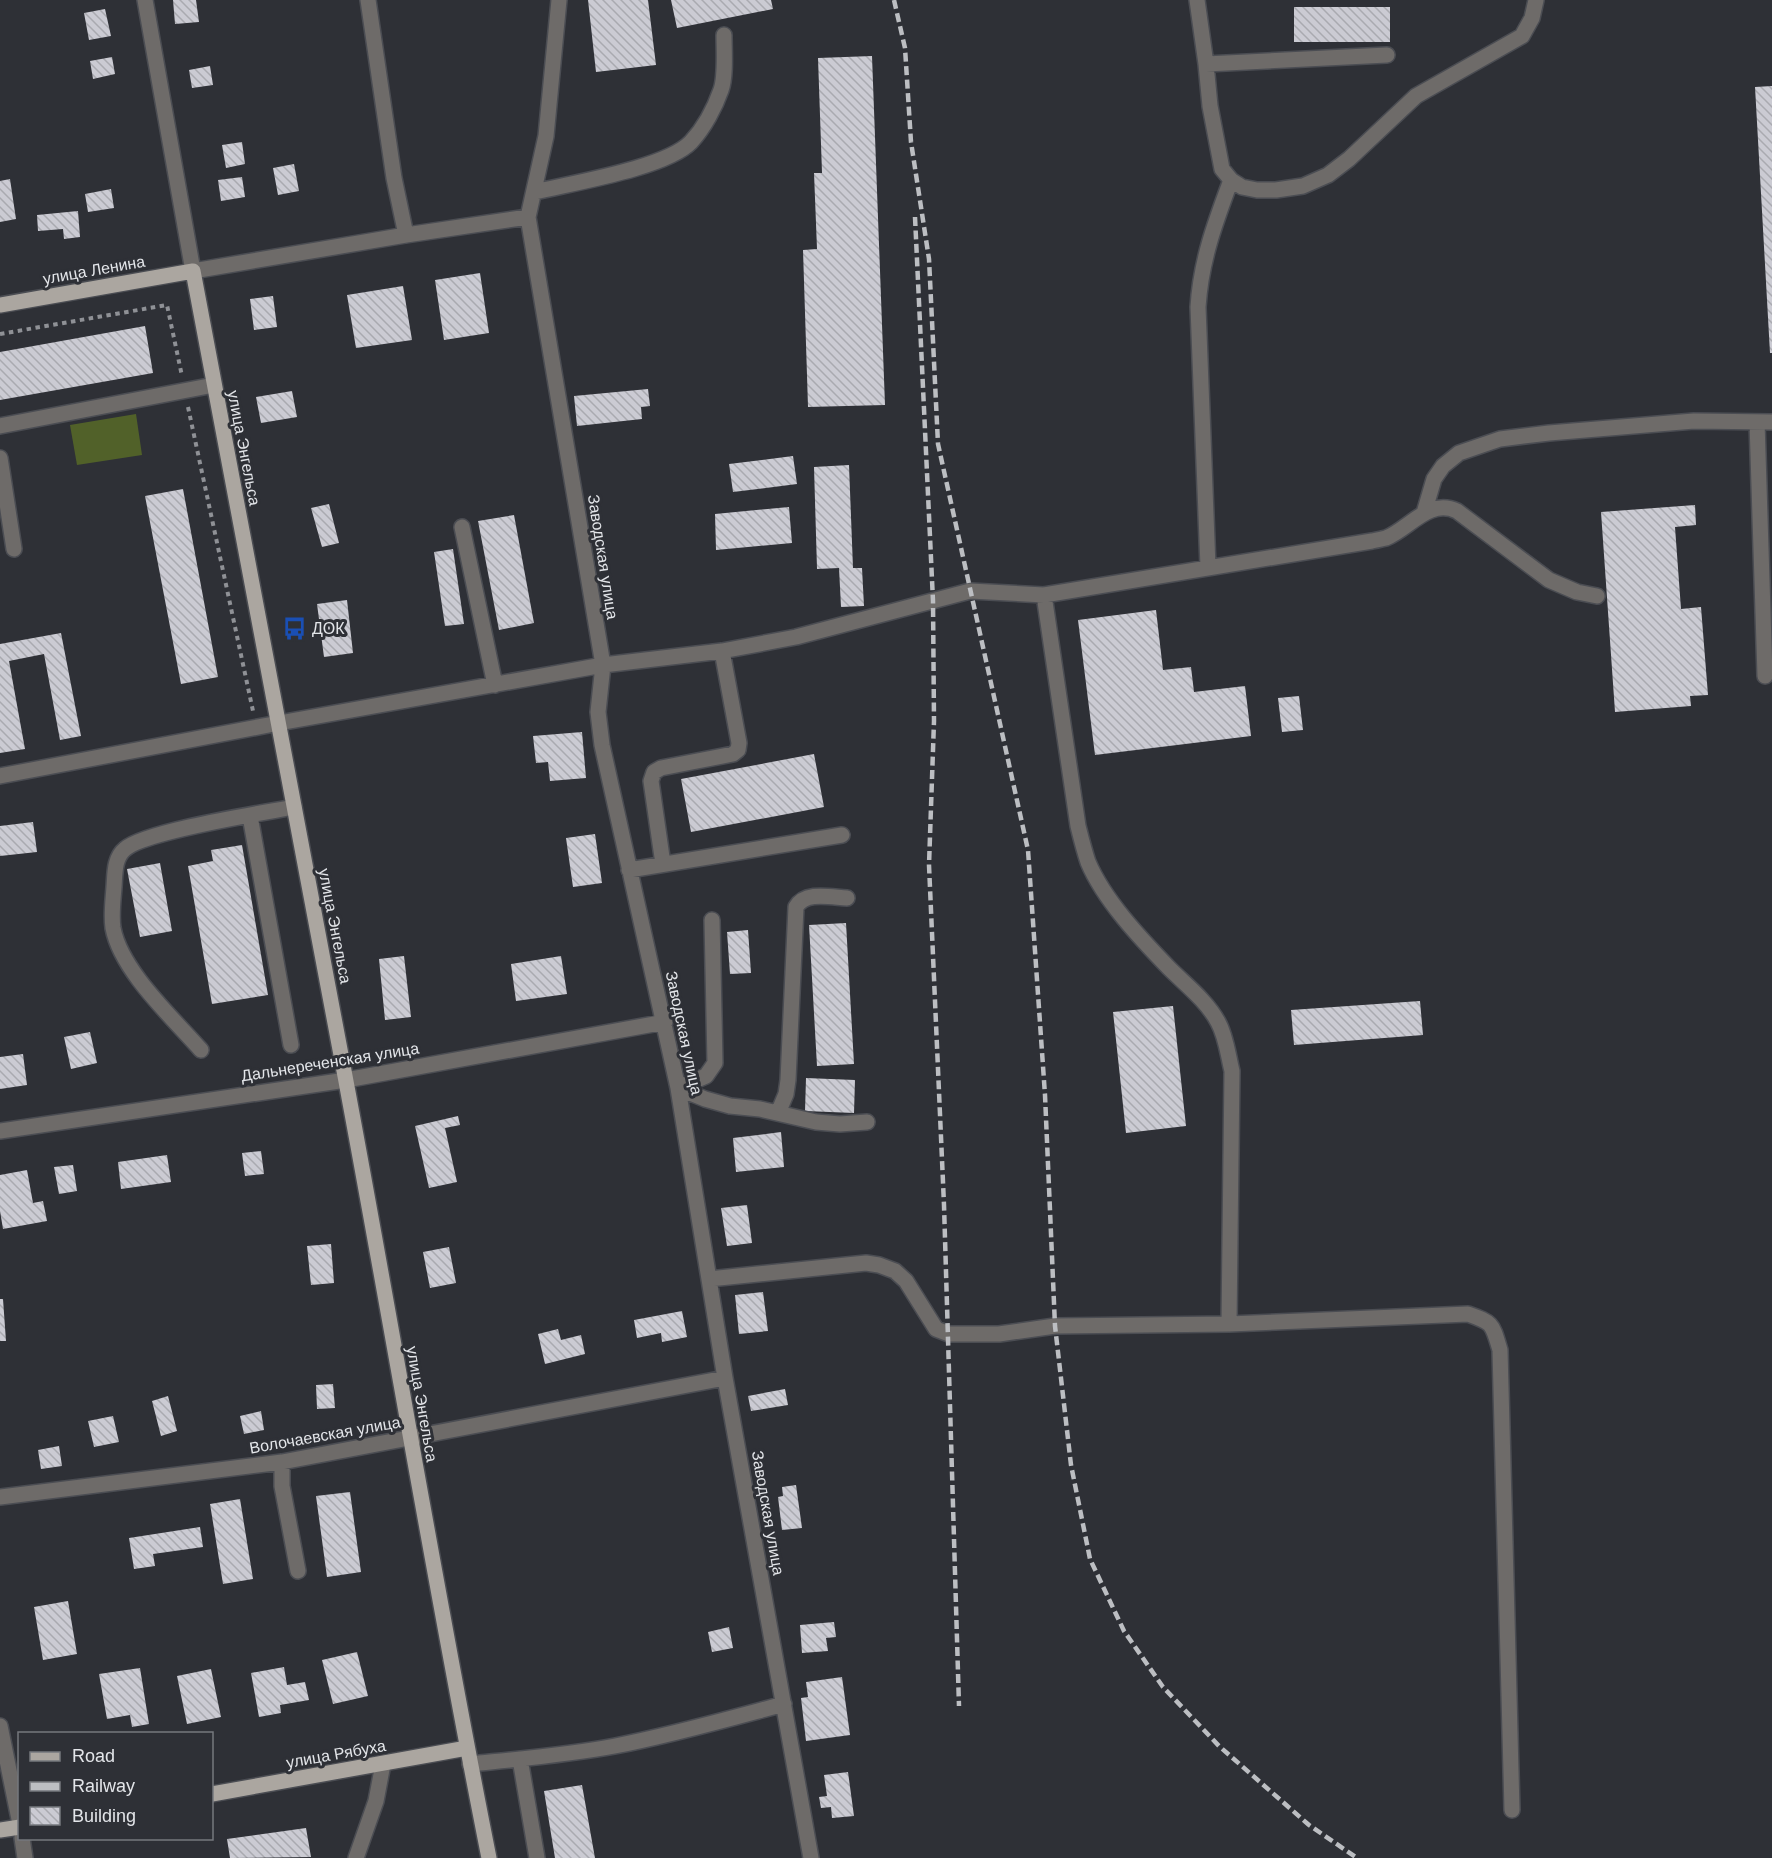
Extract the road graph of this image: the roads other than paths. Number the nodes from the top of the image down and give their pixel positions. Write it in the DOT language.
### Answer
graph roads {
  1 [pos="145,0"];
  2 [pos="368,0"];
  3 [pos="559,0"];
  4 [pos="1197,0"];
  5 [pos="1536,0"];
  6 [pos="724,35"];
  7 [pos="1387,55"];
  8 [pos="1206,64"];
  9 [pos="1231,180"];
  10 [pos="535,192"];
  11 [pos="528,217"];
  12 [pos="406,235"];
  13 [pos="193,271"];
  14 [pos="0,305"];
  15 [pos="214,385"];
  16 [pos="1764,422"];
  17 [pos="0,426"];
  18 [pos="0,458"];
  19 [pos="1424,513"];
  20 [pos="462,526"];
  21 [pos="14,549"];
  22 [pos="1208,567"];
  23 [pos="1044,595"];
  24 [pos="1597,596"];
  25 [pos="722,651"];
  26 [pos="603,665"];
  27 [pos="1765,676"];
  28 [pos="495,684"];
  29 [pos="279,723"];
  30 [pos="0,776"];
  31 [pos="294,807"];
  32 [pos="250,816"];
  33 [pos="842,835"];
  34 [pos="663,864"];
  35 [pos="629,870"];
  36 [pos="847,898"];
  37 [pos="711,920"];
  38 [pos="665,1022"];
  39 [pos="291,1045"];
  40 [pos="201,1050"];
  41 [pos="346,1080"];
  42 [pos="678,1088"];
  43 [pos="778,1113"];
  44 [pos="867,1122"];
  45 [pos="0,1131"];
  46 [pos="709,1279"];
  47 [pos="1229,1324"];
  48 [pos="725,1378"];
  49 [pos="410,1439"];
  50 [pos="282,1462"];
  51 [pos="0,1497"];
  52 [pos="298,1571"];
  53 [pos="783,1704"];
  54 [pos="0,1726"];
  55 [pos="467,1748"];
  56 [pos="520,1759"];
  57 [pos="383,1764"];
  58 [pos="470,1764"];
  59 [pos="213,1794"];
  60 [pos="1512,1810"];
  61 [pos="18,1816"];
  62 [pos="18,1826"];
  63 [pos="0,1830"];
  64 [pos="22,1840"];
  65 [pos="25,1858"];
  66 [pos="356,1858"];
  67 [pos="489,1858"];
  68 [pos="537,1858"];
  69 [pos="811,1858"];
  1 -- 13 [label="street, улица Энгельса"];
  2 -- 12 [label="street"];
  3 -- 10 [label="street"];
  4 -- 8 [label="street"];
  5 -- 9 [label="street"];
  6 -- 10 [label="street"];
  7 -- 8 [label="street"];
  8 -- 9 [label="street"];
  9 -- 22 [label="street"];
  10 -- 11 [label="street"];
  11 -- 12 [label="street"];
  11 -- 26 [label="street, Заводская улица"];
  12 -- 13 [label="street"];
  13 -- 14 [label="main road, улица Ленина"];
  13 -- 15 [label="main road, улица Энгельса"];
  15 -- 17 [label="street"];
  15 -- 29 [label="main road, улица Энгельса"];
  16 -- 19 [label="street"];
  16 -- 27 [label="street"];
  18 -- 21 [label="street"];
  19 -- 22 [label="street"];
  19 -- 24 [label="street"];
  20 -- 28 [label="street"];
  22 -- 23 [label="street"];
  23 -- 25 [label="street"];
  23 -- 47 [label="street"];
  25 -- 26 [label="street"];
  25 -- 34 [label="street"];
  26 -- 28 [label="street"];
  26 -- 35 [label="street, Заводская улица"];
  28 -- 29 [label="street"];
  29 -- 30 [label="street"];
  29 -- 31 [label="main road, улица Энгельса"];
  31 -- 32 [label="street"];
  31 -- 41 [label="main road, улица Энгельса"];
  32 -- 39 [label="street"];
  32 -- 40 [label="street"];
  33 -- 34 [label="street"];
  34 -- 35 [label="street"];
  35 -- 38 [label="street, Заводская улица"];
  36 -- 43 [label="street"];
  37 -- 42 [label="street"];
  38 -- 41 [label="street, Дальнереченская улица"];
  38 -- 42 [label="street, Заводская улица"];
  41 -- 45 [label="street, Дальнереченская улица"];
  41 -- 49 [label="main road, улица Энгельса"];
  42 -- 43 [label="street"];
  42 -- 46 [label="street, Заводская улица"];
  43 -- 44 [label="street"];
  46 -- 47 [label="street"];
  46 -- 48 [label="street, Заводская улица"];
  47 -- 60 [label="street"];
  48 -- 49 [label="street, Волочаевская улица"];
  48 -- 53 [label="street, Заводская улица"];
  49 -- 50 [label="street, Волочаевская улица"];
  49 -- 55 [label="main road, улица Энгельса"];
  50 -- 51 [label="street, Волочаевская улица"];
  50 -- 52 [label="street"];
  53 -- 56 [label="street"];
  53 -- 69 [label="street, Заводская улица"];
  54 -- 61 [label="street"];
  55 -- 57 [label="main road, улица Рябуха"];
  55 -- 58 [label="main road, улица Энгельса"];
  56 -- 58 [label="street"];
  56 -- 68 [label="street"];
  57 -- 59 [label="main road, улица Рябуха"];
  57 -- 66 [label="street"];
  58 -- 67 [label="main road, улица Энгельса"];
  62 -- 63 [label="main road"];
  64 -- 65 [label="street"];
}
